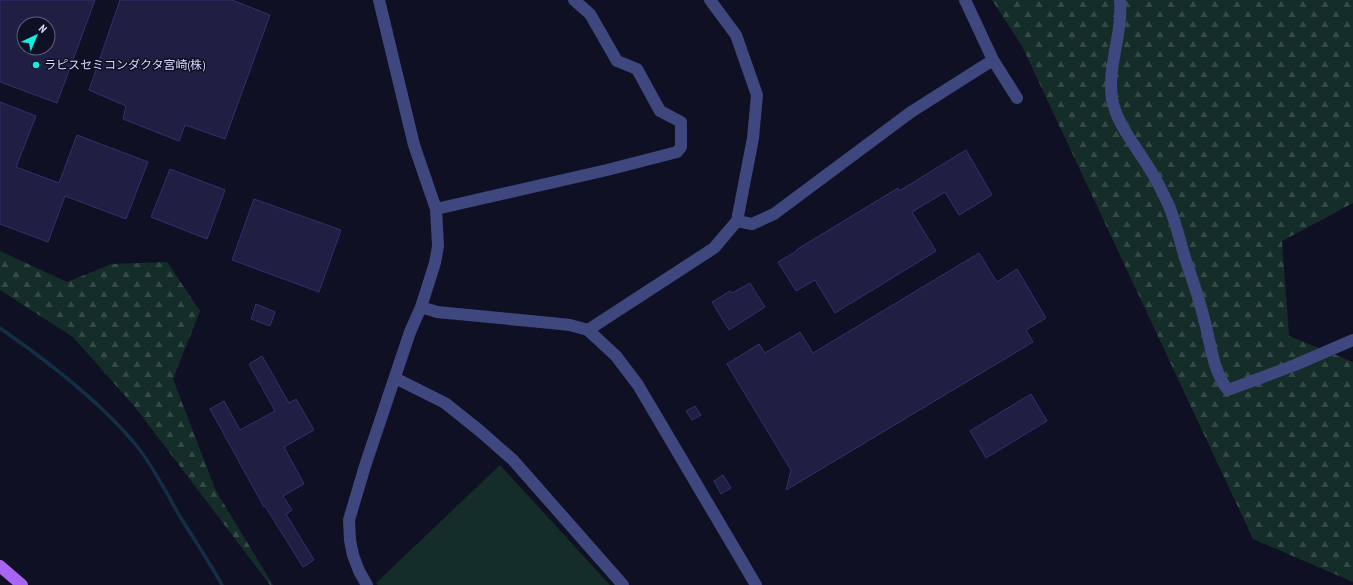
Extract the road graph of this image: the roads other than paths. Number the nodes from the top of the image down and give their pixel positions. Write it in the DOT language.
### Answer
graph roads {
  1 [pos="379,0"];
  2 [pos="574,0"];
  3 [pos="710,0"];
  4 [pos="965,0"];
  5 [pos="1120,0"];
  6 [pos="993,60"];
  7 [pos="1017,98"];
  8 [pos="436,209"];
  9 [pos="737,220"];
  10 [pos="421,307"];
  11 [pos="588,330"];
  12 [pos="1353,340"];
  13 [pos="395,378"];
  14 [pos="0,566"];
  15 [pos="22,585"];
  16 [pos="367,585"];
  17 [pos="623,585"];
  18 [pos="756,585"];
  1 -- 8 [label="street"];
  2 -- 8 [label="street"];
  3 -- 9 [label="street"];
  4 -- 6 [label="street"];
  5 -- 12 [label="street"];
  6 -- 7 [label="street"];
  6 -- 9 [label="street"];
  8 -- 10 [label="street"];
  9 -- 11 [label="street"];
  10 -- 11 [label="street"];
  10 -- 13 [label="street"];
  11 -- 18 [label="street"];
  13 -- 16 [label="street"];
  13 -- 17 [label="street"];
  14 -- 15 [label="main road"];
}
